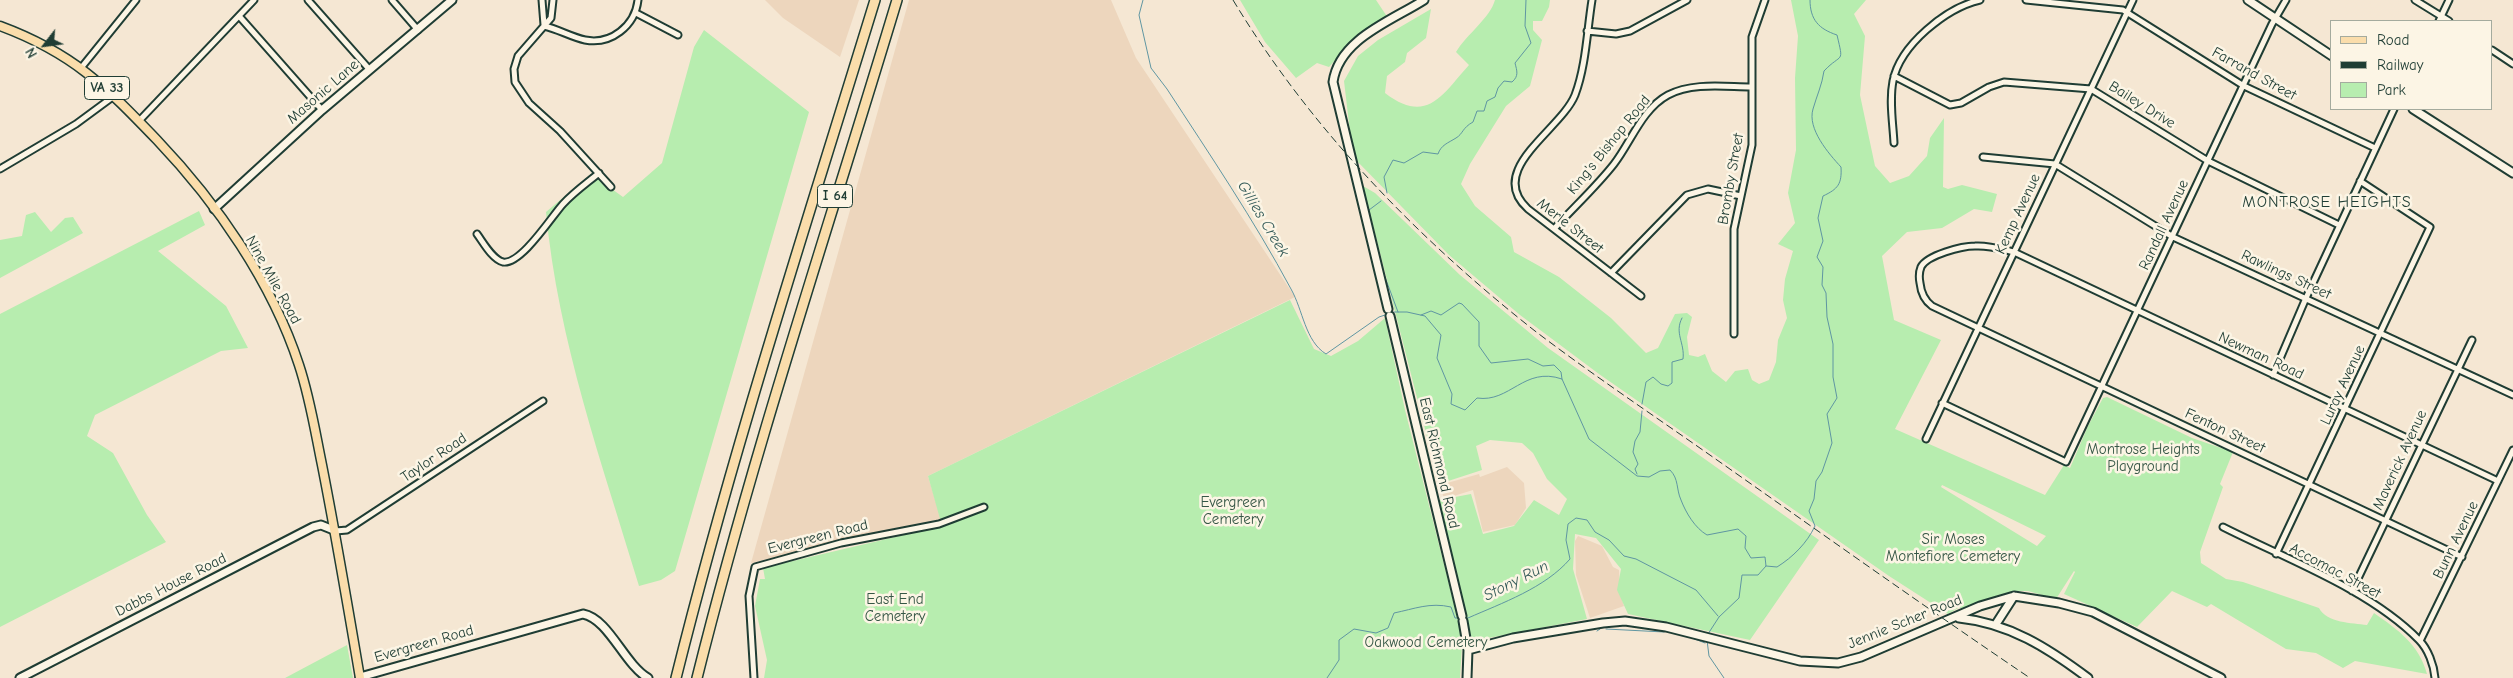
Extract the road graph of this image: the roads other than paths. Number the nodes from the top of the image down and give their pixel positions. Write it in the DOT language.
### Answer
graph roads {
  1 [pos="136,0"];
  2 [pos="254,0"];
  3 [pos="308,0"];
  4 [pos="392,0"];
  5 [pos="452,0"];
  6 [pos="542,0"];
  7 [pos="553,0"];
  8 [pos="638,0"];
  9 [pos="875,0"];
  10 [pos="897,0"];
  11 [pos="1424,0"];
  12 [pos="1592,0"];
  13 [pos="1687,0"];
  14 [pos="1764,0"];
  15 [pos="1980,0"];
  16 [pos="2026,0"];
  17 [pos="2133,0"];
  18 [pos="2248,0"];
  19 [pos="2286,0"];
  20 [pos="2416,0"];
  21 [pos="2449,0"];
  22 [pos="2127,12"];
  23 [pos="636,13"];
  24 [pos="239,16"];
  25 [pos="2274,19"];
  26 [pos="2440,19"];
  27 [pos="1,26"];
  28 [pos="544,26"];
  29 [pos="419,31"];
  30 [pos="1587,31"];
  31 [pos="678,35"];
  32 [pos="2493,51"];
  33 [pos="2330,55"];
  34 [pos="2513,64"];
  35 [pos="81,68"];
  36 [pos="369,69"];
  37 [pos="1894,76"];
  38 [pos="2244,86"];
  39 [pos="1752,87"];
  40 [pos="2091,89"];
  41 [pos="114,96"];
  42 [pos="322,110"];
  43 [pos="2394,110"];
  44 [pos="2415,110"];
  45 [pos="139,121"];
  46 [pos="1894,143"];
  47 [pos="2375,148"];
  48 [pos="1983,157"];
  49 [pos="2208,161"];
  50 [pos="2055,164"];
  51 [pos="0,169"];
  52 [pos="599,173"];
  53 [pos="2513,173"];
  54 [pos="2360,181"];
  55 [pos="611,187"];
  56 [pos="1741,196"];
  57 [pos="214,209"];
  58 [pos="2339,225"];
  59 [pos="1554,229"];
  60 [pos="477,234"];
  61 [pos="2174,237"];
  62 [pos="2014,252"];
  63 [pos="1925,262"];
  64 [pos="1611,273"];
  65 [pos="1641,296"];
  66 [pos="2306,298"];
  67 [pos="2137,312"];
  68 [pos="1978,327"];
  69 [pos="2381,333"];
  70 [pos="1734,334"];
  71 [pos="2472,340"];
  72 [pos="2458,369"];
  73 [pos="2273,375"];
  74 [pos="2102,387"];
  75 [pos="2513,395"];
  76 [pos="543,401"];
  77 [pos="1942,403"];
  78 [pos="2345,409"];
  79 [pos="1926,439"];
  80 [pos="2422,444"];
  81 [pos="2513,450"];
  82 [pos="2498,481"];
  83 [pos="2310,484"];
  84 [pos="984,506"];
  85 [pos="2386,520"];
  86 [pos="2223,527"];
  87 [pos="336,531"];
  88 [pos="2276,554"];
  89 [pos="2462,557"];
  90 [pos="2352,591"];
  91 [pos="2014,596"];
  92 [pos="1957,618"];
  93 [pos="1996,624"];
  94 [pos="2420,641"];
  95 [pos="1468,650"];
  96 [pos="360,677"];
  97 [pos="20,678"];
  98 [pos="648,678"];
  99 [pos="676,678"];
  100 [pos="697,678"];
  101 [pos="754,678"];
  102 [pos="1467,678"];
  103 [pos="2088,678"];
  104 [pos="2221,678"];
  105 [pos="2435,678"];
  1 -- 35 [label="street"];
  2 -- 24 [label="street"];
  3 -- 36 [label="street"];
  4 -- 29 [label="street"];
  5 -- 29 [label="street, Masonic Lane"];
  6 -- 28 [label="street"];
  7 -- 28 [label="street"];
  8 -- 23 [label="street"];
  9 -- 99 [label="highway, I 64"];
  10 -- 100 [label="highway, I 64"];
  11 -- 95 [label="street, East Richmond Road"];
  12 -- 30 [label="street, Merle Street"];
  13 -- 30 [label="street"];
  14 -- 39 [label="street, Bromby Street"];
  15 -- 37 [label="street"];
  16 -- 22 [label="street"];
  17 -- 22 [label="street, Kemp Avenue"];
  18 -- 25 [label="street"];
  19 -- 25 [label="street, Randall Avenue"];
  20 -- 26 [label="street"];
  21 -- 26 [label="street"];
  22 -- 38 [label="street, Farrand Street"];
  22 -- 40 [label="street, Kemp Avenue"];
  23 -- 28 [label="street"];
  23 -- 31 [label="street"];
  24 -- 42 [label="street"];
  24 -- 45 [label="street"];
  25 -- 33 [label="street"];
  25 -- 38 [label="street, Randall Avenue"];
  27 -- 35 [label="main road, Nine Mile Road / VA 33"];
  28 -- 52 [label="street"];
  29 -- 36 [label="street, Masonic Lane"];
  30 -- 59 [label="street, Merle Street"];
  32 -- 34 [label="street"];
  35 -- 41 [label="main road, Nine Mile Road / VA 33"];
  36 -- 42 [label="street, Masonic Lane"];
  37 -- 40 [label="street, Bailey Drive"];
  37 -- 46 [label="street"];
  38 -- 47 [label="street, Farrand Street"];
  38 -- 49 [label="street, Randall Avenue"];
  39 -- 56 [label="street, Bromby Street"];
  39 -- 59 [label="street, King's Bishop Road"];
  40 -- 49 [label="street, Bailey Drive"];
  40 -- 50 [label="street, Kemp Avenue"];
  41 -- 45 [label="main road, Nine Mile Road / VA 33"];
  41 -- 51 [label="street"];
  42 -- 57 [label="street, Masonic Lane"];
  43 -- 47 [label="street"];
  44 -- 53 [label="street"];
  45 -- 57 [label="main road, Nine Mile Road / VA 33"];
  47 -- 54 [label="street"];
  48 -- 50 [label="street"];
  49 -- 58 [label="street, Bailey Drive"];
  49 -- 61 [label="street, Randall Avenue"];
  50 -- 61 [label="street, Rawlings Street"];
  50 -- 62 [label="street, Kemp Avenue"];
  52 -- 55 [label="street"];
  52 -- 60 [label="street"];
  54 -- 58 [label="street"];
  54 -- 69 [label="street, Luray Avenue"];
  56 -- 64 [label="street"];
  56 -- 70 [label="street, Bromby Street"];
  57 -- 87 [label="main road, Nine Mile Road / VA 33"];
  58 -- 66 [label="street"];
  59 -- 64 [label="street, Merle Street"];
  61 -- 66 [label="street, Rawlings Street"];
  61 -- 67 [label="street, Randall Avenue"];
  62 -- 63 [label="street, Newman Road"];
  62 -- 67 [label="street, Newman Road"];
  62 -- 68 [label="street, Kemp Avenue"];
  63 -- 68 [label="street, Fenton Street"];
  64 -- 65 [label="street, Merle Street"];
  66 -- 69 [label="street, Rawlings Street"];
  66 -- 73 [label="street"];
  67 -- 73 [label="street, Newman Road"];
  67 -- 74 [label="street, Randall Avenue"];
  68 -- 74 [label="street, Fenton Street"];
  68 -- 77 [label="street, Kemp Avenue"];
  69 -- 72 [label="street, Rawlings Street"];
  69 -- 78 [label="street, Luray Avenue"];
  71 -- 72 [label="street, Maverick Avenue"];
  72 -- 75 [label="street, Rawlings Street"];
  72 -- 80 [label="street, Maverick Avenue"];
  73 -- 78 [label="street, Newman Road"];
  74 -- 77 [label="street, Randall Avenue"];
  74 -- 83 [label="street, Fenton Street"];
  76 -- 87 [label="street, Taylor Road"];
  77 -- 79 [label="street, Kemp Avenue"];
  78 -- 80 [label="street, Newman Road"];
  78 -- 83 [label="street, Luray Avenue"];
  80 -- 82 [label="street, Newman Road"];
  80 -- 85 [label="street, Maverick Avenue"];
  81 -- 82 [label="street, Bunn Avenue"];
  82 -- 89 [label="street, Bunn Avenue"];
  83 -- 85 [label="street, Fenton Street"];
  83 -- 88 [label="street, Luray Avenue"];
  84 -- 101 [label="street, Evergreen Road"];
  85 -- 89 [label="street, Fenton Street"];
  85 -- 90 [label="street, Maverick Avenue"];
  86 -- 88 [label="street, Accomac Street"];
  87 -- 96 [label="main road, Nine Mile Road / VA 33"];
  87 -- 97 [label="street, Dabbs House Road"];
  88 -- 90 [label="street, Accomac Street"];
  89 -- 94 [label="street, Bunn Avenue"];
  90 -- 94 [label="street, Accomac Street"];
  91 -- 92 [label="street, Jennie Scher Road"];
  91 -- 93 [label="street"];
  91 -- 104 [label="street, Jennie Scher Road"];
  92 -- 93 [label="street"];
  92 -- 95 [label="street, Jennie Scher Road"];
  93 -- 103 [label="street"];
  94 -- 105 [label="street, Accomac Street"];
  95 -- 102 [label="street, East Richmond Road"];
  96 -- 98 [label="street, Evergreen Road"];
}
